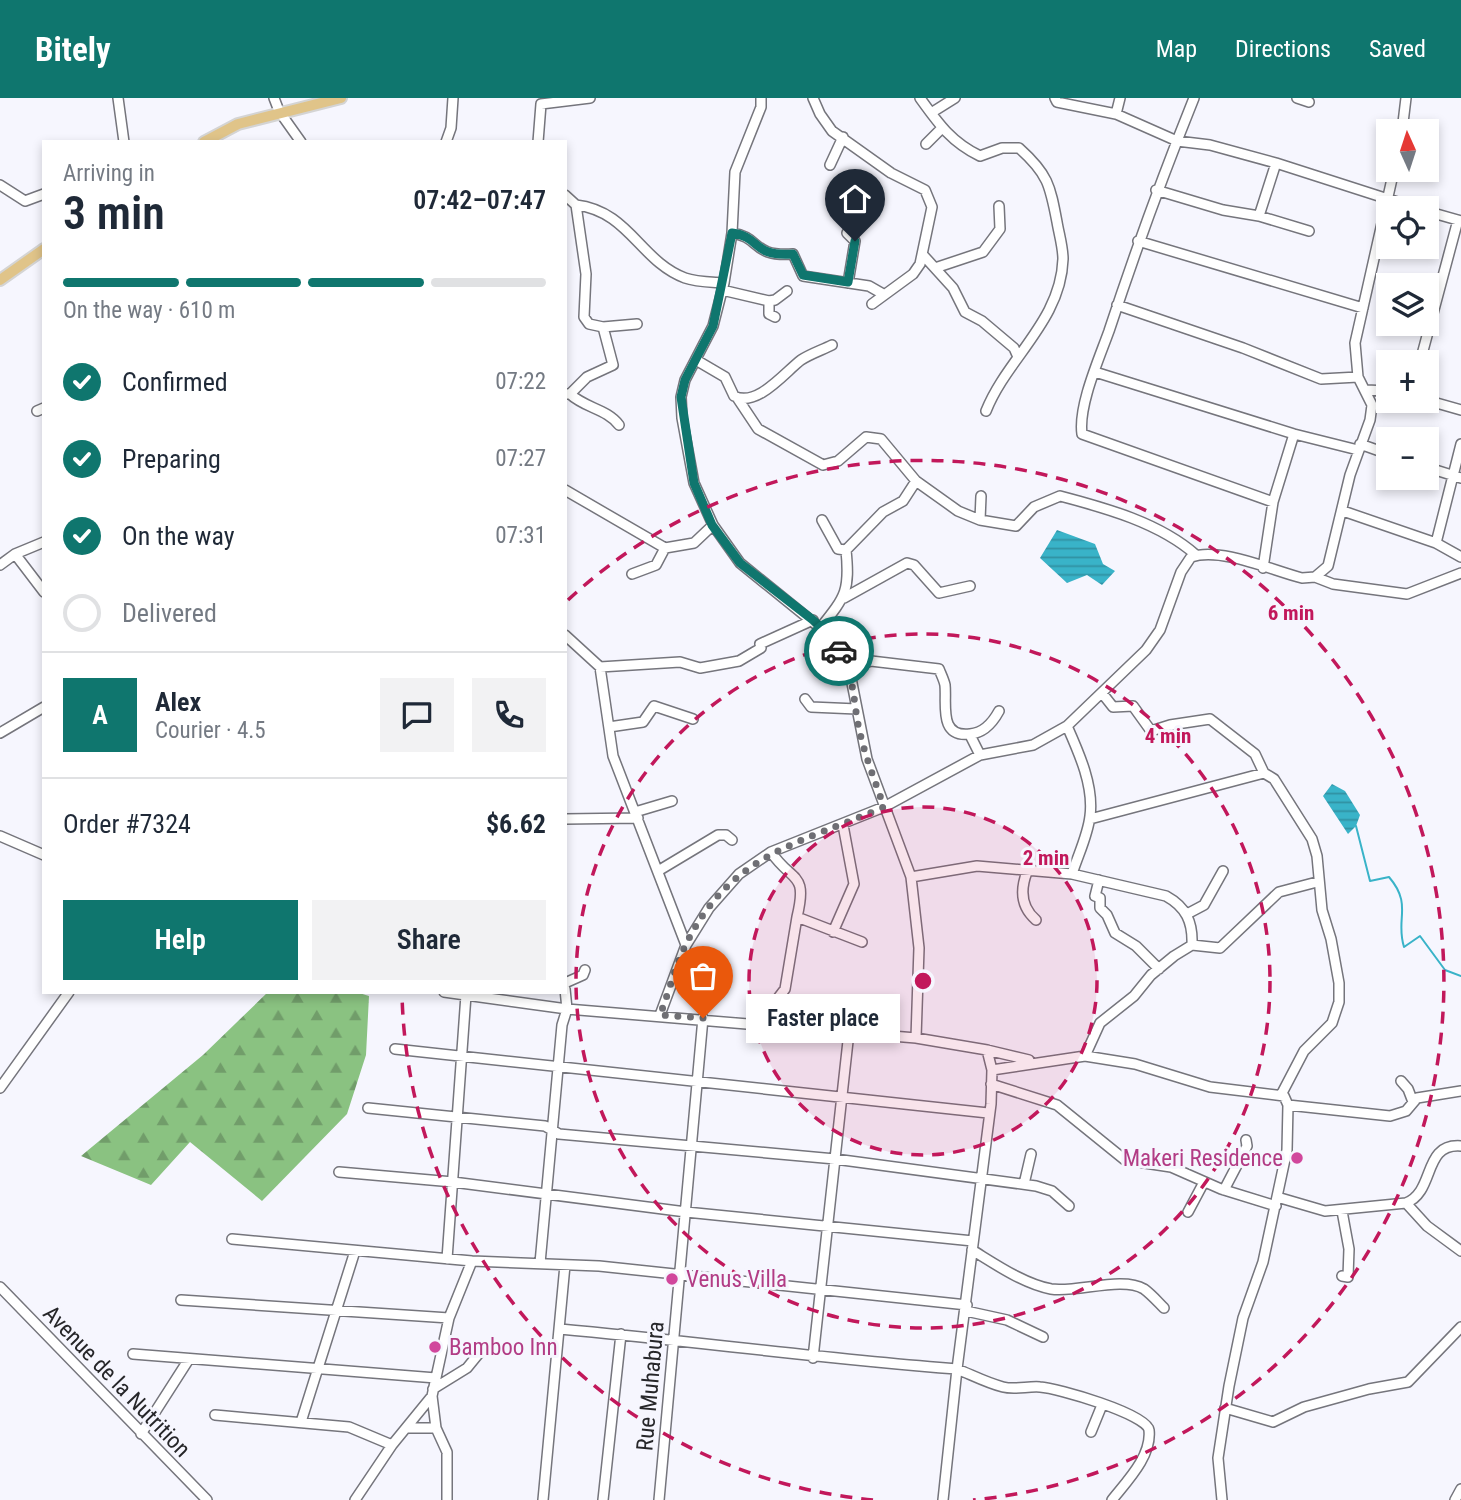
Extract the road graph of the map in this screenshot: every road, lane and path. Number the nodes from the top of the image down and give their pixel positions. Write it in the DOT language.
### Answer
graph roads {
  1 [pos="118,98"];
  2 [pos="274,98"];
  3 [pos="341,98"];
  4 [pos="453,98"];
  5 [pos="532,98"];
  6 [pos="590,98"];
  7 [pos="761,98"];
  8 [pos="813,98"];
  9 [pos="920,98"];
  10 [pos="955,98"];
  11 [pos="1055,98"];
  12 [pos="1120,98"];
  13 [pos="1194,98"];
  14 [pos="1297,98"];
  15 [pos="1406,98"];
  16 [pos="1309,102"];
  17 [pos="541,104"];
  18 [pos="279,111"];
  19 [pos="931,113"];
  20 [pos="1116,114"];
  21 [pos="1403,119"];
  22 [pos="941,129"];
  23 [pos="843,137"];
  24 [pos="124,140"];
  25 [pos="208,140"];
  26 [pos="300,140"];
  27 [pos="447,140"];
  28 [pos="538,140"];
  29 [pos="1177,141"];
  30 [pos="926,145"];
  31 [pos="1276,163"];
  32 [pos="830,165"];
  33 [pos="0,185"];
  34 [pos="1156,190"];
  35 [pos="42,195"];
  36 [pos="1384,196"];
  37 [pos="567,197"];
  38 [pos="576,205"];
  39 [pos="999,206"];
  40 [pos="1439,214"];
  41 [pos="1259,216"];
  42 [pos="1460,220"];
  43 [pos="1309,231"];
  44 [pos="732,233"];
  45 [pos="847,233"];
  46 [pos="1138,241"];
  47 [pos="1376,248"];
  48 [pos="42,250"];
  49 [pos="923,255"];
  50 [pos="935,268"];
  51 [pos="0,280"];
  52 [pos="848,282"];
  53 [pos="723,287"];
  54 [pos="787,291"];
  55 [pos="883,294"];
  56 [pos="769,301"];
  57 [pos="872,304"];
  58 [pos="1118,305"];
  59 [pos="1363,308"];
  60 [pos="775,317"];
  61 [pos="637,324"];
  62 [pos="604,327"];
  63 [pos="832,345"];
  64 [pos="1423,350"];
  65 [pos="1018,357"];
  66 [pos="696,360"];
  67 [pos="1095,372"];
  68 [pos="1358,377"];
  69 [pos="1366,390"];
  70 [pos="1376,390"];
  71 [pos="568,394"];
  72 [pos="738,399"];
  73 [pos="1439,404"];
  74 [pos="1461,410"];
  75 [pos="986,411"];
  76 [pos="619,425"];
  77 [pos="1294,434"];
  78 [pos="1461,444"];
  79 [pos="1359,447"];
  80 [pos="1376,451"];
  81 [pos="1439,471"];
  82 [pos="1457,477"];
  83 [pos="916,481"];
  84 [pos="567,494"];
  85 [pos="981,496"];
  86 [pos="1273,502"];
  87 [pos="1343,511"];
  88 [pos="822,520"];
  89 [pos="980,520"];
  90 [pos="712,525"];
  91 [pos="42,543"];
  92 [pos="1436,543"];
  93 [pos="665,548"];
  94 [pos="846,550"];
  95 [pos="15,554"];
  96 [pos="1196,555"];
  97 [pos="1461,556"];
  98 [pos="0,565"];
  99 [pos="1263,568"];
  100 [pos="1461,573"];
  101 [pos="632,574"];
  102 [pos="1315,576"];
  103 [pos="970,586"];
  104 [pos="42,589"];
  105 [pos="845,598"];
  106 [pos="817,623"];
  107 [pos="567,637"];
  108 [pos="600,667"];
  109 [pos="849,668"];
  110 [pos="1102,693"];
  111 [pos="805,699"];
  112 [pos="42,708"];
  113 [pos="857,709"];
  114 [pos="999,711"];
  115 [pos="692,719"];
  116 [pos="1067,726"];
  117 [pos="609,727"];
  118 [pos="0,733"];
  119 [pos="970,734"];
  120 [pos="980,755"];
  121 [pos="1264,773"];
  122 [pos="672,802"];
  123 [pos="884,807"];
  124 [pos="636,815"];
  125 [pos="567,819"];
  126 [pos="1090,819"];
  127 [pos="844,825"];
  128 [pos="0,836"];
  129 [pos="732,840"];
  130 [pos="771,852"];
  131 [pos="42,854"];
  132 [pos="658,871"];
  133 [pos="1223,871"];
  134 [pos="1027,872"];
  135 [pos="1072,874"];
  136 [pos="911,877"];
  137 [pos="1099,880"];
  138 [pos="1317,883"];
  139 [pos="1188,914"];
  140 [pos="797,917"];
  141 [pos="1036,920"];
  142 [pos="833,932"];
  143 [pos="862,942"];
  144 [pos="686,944"];
  145 [pos="1192,945"];
  146 [pos="1159,969"];
  147 [pos="585,970"];
  148 [pos="567,982"];
  149 [pos="68,994"];
  150 [pos="463,994"];
  151 [pos="566,994"];
  152 [pos="567,1009"];
  153 [pos="660,1015"];
  154 [pos="703,1018"];
  155 [pos="770,1025"];
  156 [pos="849,1032"];
  157 [pos="916,1038"];
  158 [pos="395,1049"];
  159 [pos="987,1050"];
  160 [pos="1085,1056"];
  161 [pos="461,1057"];
  162 [pos="1041,1061"];
  163 [pos="559,1068"];
  164 [pos="992,1070"];
  165 [pos="1401,1081"];
  166 [pos="697,1082"];
  167 [pos="991,1084"];
  168 [pos="0,1088"];
  169 [pos="1461,1091"];
  170 [pos="842,1095"];
  171 [pos="1281,1095"];
  172 [pos="1413,1102"];
  173 [pos="1288,1105"];
  174 [pos="368,1108"];
  175 [pos="989,1113"];
  176 [pos="456,1118"];
  177 [pos="553,1130"];
  178 [pos="1246,1140"];
  179 [pos="1461,1146"];
  180 [pos="693,1147"];
  181 [pos="1031,1154"];
  182 [pos="835,1159"];
  183 [pos="339,1172"];
  184 [pos="981,1179"];
  185 [pos="1204,1181"];
  186 [pos="453,1182"];
  187 [pos="1024,1184"];
  188 [pos="1224,1190"];
  189 [pos="546,1193"];
  190 [pos="1276,1202"];
  191 [pos="1406,1203"];
  192 [pos="1069,1206"];
  193 [pos="1342,1211"];
  194 [pos="686,1212"];
  195 [pos="1188,1212"];
  196 [pos="830,1227"];
  197 [pos="232,1239"];
  198 [pos="972,1246"];
  199 [pos="355,1251"];
  200 [pos="1461,1251"];
  201 [pos="447,1259"];
  202 [pos="472,1261"];
  203 [pos="540,1263"];
  204 [pos="565,1265"];
  205 [pos="678,1276"];
  206 [pos="1342,1276"];
  207 [pos="0,1287"];
  208 [pos="820,1290"];
  209 [pos="181,1300"];
  210 [pos="967,1308"];
  211 [pos="1164,1308"];
  212 [pos="337,1310"];
  213 [pos="449,1318"];
  214 [pos="1461,1327"];
  215 [pos="560,1329"];
  216 [pos="621,1334"];
  217 [pos="1043,1336"];
  218 [pos="673,1338"];
  219 [pos="485,1346"];
  220 [pos="134,1354"];
  221 [pos="813,1358"];
  222 [pos="189,1359"];
  223 [pos="319,1367"];
  224 [pos="957,1369"];
  225 [pos="436,1378"];
  226 [pos="433,1392"];
  227 [pos="1102,1405"];
  228 [pos="1226,1408"];
  229 [pos="215,1415"];
  230 [pos="301,1422"];
  231 [pos="407,1427"];
  232 [pos="436,1428"];
  233 [pos="1091,1432"];
  234 [pos="141,1434"];
  235 [pos="392,1445"];
  236 [pos="1461,1489"];
  237 [pos="207,1500"];
  238 [pos="355,1500"];
  239 [pos="447,1500"];
  240 [pos="544,1500"];
  241 [pos="603,1500"];
  242 [pos="659,1500"];
  243 [pos="943,1500"];
  244 [pos="1112,1500"];
  245 [pos="1222,1500"];
  246 [pos="1455,1500"];
  1 -- 24 [label="street"];
  2 -- 18 [label="street"];
  3 -- 18 [label="main road"];
  4 -- 27 [label="street"];
  5 -- 17 [label="street"];
  6 -- 17 [label="street"];
  7 -- 44 [label="street"];
  8 -- 23 [label="street"];
  9 -- 19 [label="street"];
  10 -- 19 [label="street"];
  11 -- 20 [label="street"];
  12 -- 20 [label="street"];
  13 -- 29 [label="street"];
  14 -- 16 [label="street"];
  15 -- 21 [label="street"];
  17 -- 28 [label="street"];
  18 -- 25 [label="main road"];
  18 -- 26 [label="street"];
  19 -- 22 [label="street"];
  20 -- 29 [label="street"];
  22 -- 30 [label="street"];
  22 -- 65 [label="street"];
  23 -- 32 [label="street"];
  23 -- 49 [label="street"];
  29 -- 31 [label="street"];
  29 -- 34 [label="street"];
  31 -- 36 [label="street"];
  31 -- 41 [label="street"];
  33 -- 35 [label="street"];
  34 -- 41 [label="street"];
  34 -- 46 [label="street"];
  37 -- 38 [label="street"];
  38 -- 53 [label="street"];
  38 -- 62 [label="street"];
  39 -- 50 [label="street"];
  40 -- 42 [label="street"];
  41 -- 43 [label="street"];
  42 -- 64 [label="street"];
  44 -- 52 [label="street"];
  44 -- 53 [label="street"];
  45 -- 52 [label="street"];
  46 -- 58 [label="street"];
  46 -- 59 [label="street"];
  47 -- 59 [label="street"];
  48 -- 51 [label="main road"];
  49 -- 50 [label="street"];
  49 -- 55 [label="street"];
  50 -- 65 [label="street"];
  52 -- 55 [label="street"];
  53 -- 56 [label="street"];
  53 -- 66 [label="street"];
  54 -- 56 [label="street"];
  55 -- 57 [label="street"];
  56 -- 60 [label="street"];
  58 -- 67 [label="street"];
  58 -- 68 [label="street"];
  59 -- 68 [label="street"];
  61 -- 62 [label="street"];
  62 -- 71 [label="street"];
  63 -- 72 [label="street"];
  65 -- 75 [label="street"];
  66 -- 72 [label="street"];
  66 -- 90 [label="street"];
  67 -- 77 [label="street"];
  67 -- 86 [label="street"];
  68 -- 69 [label="street"];
  69 -- 70 [label="street"];
  69 -- 79 [label="street"];
  71 -- 76 [label="street"];
  72 -- 83 [label="street"];
  73 -- 74 [label="street"];
  77 -- 79 [label="street"];
  77 -- 86 [label="street"];
  78 -- 82 [label="street"];
  79 -- 80 [label="street"];
  79 -- 87 [label="street"];
  81 -- 82 [label="street"];
  82 -- 92 [label="street"];
  83 -- 89 [label="street"];
  83 -- 94 [label="street"];
  84 -- 93 [label="street"];
  85 -- 89 [label="street"];
  86 -- 99 [label="street"];
  87 -- 92 [label="street"];
  87 -- 102 [label="street"];
  88 -- 94 [label="street"];
  89 -- 96 [label="street"];
  90 -- 93 [label="street"];
  90 -- 106 [label="street"];
  91 -- 95 [label="street"];
  92 -- 97 [label="street"];
  93 -- 101 [label="street"];
  94 -- 105 [label="street"];
  95 -- 98 [label="street"];
  95 -- 104 [label="street"];
  96 -- 99 [label="street"];
  96 -- 110 [label="street"];
  99 -- 102 [label="street"];
  100 -- 102 [label="street"];
  103 -- 105 [label="street"];
  105 -- 106 [label="street"];
  106 -- 108 [label="street"];
  106 -- 109 [label="street"];
  107 -- 108 [label="street"];
  108 -- 117 [label="street"];
  109 -- 113 [label="street"];
  109 -- 119 [label="street"];
  110 -- 116 [label="street"];
  110 -- 121 [label="street"];
  111 -- 113 [label="street"];
  112 -- 118 [label="street"];
  113 -- 123 [label="street"];
  114 -- 119 [label="street"];
  115 -- 117 [label="street"];
  116 -- 120 [label="street"];
  116 -- 126 [label="street"];
  117 -- 124 [label="street"];
  119 -- 120 [label="street"];
  120 -- 123 [label="street"];
  121 -- 126 [label="street"];
  121 -- 138 [label="street"];
  122 -- 124 [label="street"];
  123 -- 127 [label="street"];
  123 -- 136 [label="street"];
  124 -- 125 [label="street"];
  124 -- 132 [label="street"];
  126 -- 135 [label="street"];
  127 -- 130 [label="street"];
  127 -- 142 [label="street"];
  128 -- 131 [label="street"];
  129 -- 132 [label="street"];
  130 -- 140 [label="street"];
  130 -- 144 [label="street"];
  132 -- 144 [label="street"];
  133 -- 139 [label="street"];
  134 -- 135 [label="street"];
  134 -- 136 [label="street"];
  134 -- 141 [label="street"];
  135 -- 137 [label="street"];
  136 -- 157 [label="street"];
  137 -- 139 [label="street"];
  137 -- 146 [label="street"];
  138 -- 145 [label="street"];
  138 -- 171 [label="street"];
  139 -- 145 [label="street"];
  140 -- 142 [label="street"];
  140 -- 155 [label="street"];
  142 -- 143 [label="street"];
  144 -- 153 [label="street"];
  145 -- 146 [label="street"];
  146 -- 160 [label="street"];
  147 -- 148 [label="street"];
  149 -- 168 [label="street"];
  150 -- 152 [label="street"];
  150 -- 161 [label="street"];
  151 -- 152 [label="street"];
  152 -- 153 [label="street"];
  152 -- 163 [label="street"];
  153 -- 154 [label="street"];
  154 -- 155 [label="street"];
  154 -- 166 [label="street, Rue Muhabura"];
  155 -- 156 [label="street"];
  156 -- 157 [label="street"];
  156 -- 170 [label="street"];
  157 -- 159 [label="street"];
  158 -- 161 [label="street"];
  159 -- 162 [label="street"];
  159 -- 164 [label="street"];
  160 -- 162 [label="street"];
  160 -- 171 [label="street"];
  161 -- 163 [label="street"];
  161 -- 176 [label="street"];
  162 -- 164 [label="street"];
  163 -- 166 [label="street"];
  163 -- 177 [label="street"];
  164 -- 167 [label="street"];
  165 -- 172 [label="street"];
  166 -- 170 [label="street"];
  166 -- 180 [label="street, Rue Muhabura"];
  167 -- 175 [label="street"];
  167 -- 185 [label="street"];
  169 -- 172 [label="street"];
  170 -- 175 [label="street"];
  170 -- 182 [label="street"];
  171 -- 173 [label="street"];
  172 -- 173 [label="street"];
  173 -- 190 [label="street"];
  174 -- 176 [label="street"];
  175 -- 184 [label="street"];
  176 -- 177 [label="street"];
  176 -- 186 [label="street"];
  177 -- 180 [label="street"];
  177 -- 189 [label="street"];
  178 -- 188 [label="street"];
  179 -- 191 [label="street"];
  180 -- 182 [label="street"];
  180 -- 194 [label="street, Rue Muhabura"];
  181 -- 187 [label="street"];
  182 -- 184 [label="street"];
  182 -- 196 [label="street"];
  183 -- 186 [label="street"];
  184 -- 187 [label="street"];
  184 -- 198 [label="street"];
  185 -- 188 [label="street"];
  185 -- 195 [label="street"];
  186 -- 189 [label="street"];
  186 -- 201 [label="street"];
  187 -- 192 [label="street"];
  188 -- 190 [label="street"];
  189 -- 194 [label="street"];
  189 -- 203 [label="street"];
  190 -- 193 [label="street"];
  190 -- 228 [label="street"];
  191 -- 193 [label="street"];
  191 -- 200 [label="street"];
  193 -- 206 [label="street"];
  194 -- 196 [label="street"];
  194 -- 205 [label="street, Rue Muhabura"];
  196 -- 198 [label="street"];
  196 -- 208 [label="street"];
  197 -- 199 [label="street"];
  198 -- 210 [label="street"];
  198 -- 211 [label="street"];
  199 -- 201 [label="street"];
  199 -- 212 [label="street"];
  201 -- 202 [label="street"];
  202 -- 203 [label="street"];
  202 -- 213 [label="street"];
  203 -- 204 [label="street"];
  204 -- 205 [label="street"];
  204 -- 215 [label="street"];
  205 -- 208 [label="street"];
  205 -- 218 [label="street, Rue Muhabura"];
  207 -- 234 [label="street, Avenue de la Nutrition"];
  208 -- 210 [label="street"];
  208 -- 221 [label="street"];
  209 -- 212 [label="street"];
  210 -- 217 [label="street"];
  210 -- 224 [label="street"];
  212 -- 213 [label="street"];
  212 -- 223 [label="street"];
  213 -- 225 [label="street"];
  214 -- 228 [label="street"];
  215 -- 216 [label="street"];
  215 -- 240 [label="street"];
  216 -- 218 [label="street"];
  216 -- 241 [label="street"];
  218 -- 221 [label="street"];
  218 -- 242 [label="street, Rue Muhabura"];
  219 -- 226 [label="street"];
  220 -- 222 [label="street"];
  221 -- 224 [label="street"];
  222 -- 223 [label="street"];
  222 -- 234 [label="street"];
  223 -- 225 [label="street"];
  223 -- 230 [label="street"];
  224 -- 227 [label="street"];
  224 -- 243 [label="street"];
  225 -- 226 [label="street"];
  226 -- 231 [label="street"];
  226 -- 232 [label="street"];
  227 -- 233 [label="street"];
  227 -- 244 [label="street"];
  228 -- 245 [label="street"];
  229 -- 230 [label="street"];
  230 -- 235 [label="street"];
  231 -- 232 [label="street"];
  231 -- 235 [label="street"];
  232 -- 239 [label="street"];
  234 -- 237 [label="street, Avenue de la Nutrition"];
  235 -- 238 [label="street"];
  236 -- 246 [label="street"];
}
